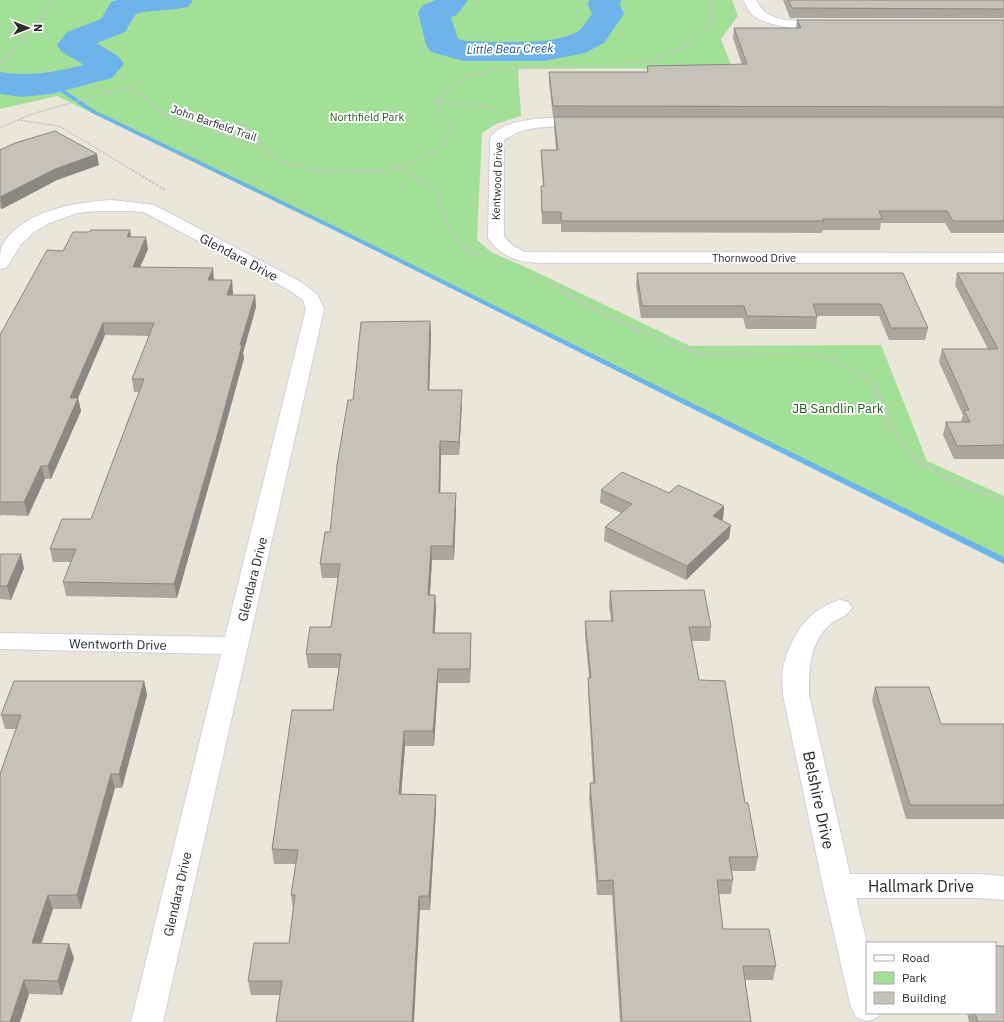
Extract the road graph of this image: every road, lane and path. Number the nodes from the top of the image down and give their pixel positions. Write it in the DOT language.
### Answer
graph roads {
  1 [pos="53,0"];
  2 [pos="712,0"];
  3 [pos="750,0"];
  4 [pos="840,24"];
  5 [pos="0,60"];
  6 [pos="438,102"];
  7 [pos="17,120"];
  8 [pos="599,123"];
  9 [pos="522,125"];
  10 [pos="0,128"];
  11 [pos="397,166"];
  12 [pos="166,190"];
  13 [pos="506,250"];
  14 [pos="481,258"];
  15 [pos="1004,258"];
  16 [pos="0,264"];
  17 [pos="537,279"];
  18 [pos="1004,500"];
  19 [pos="840,608"];
  20 [pos="0,641"];
  21 [pos="236,646"];
  22 [pos="838,886"];
  23 [pos="1004,888"];
  24 [pos="866,1003"];
  25 [pos="147,1022"];
  1 -- 5 [label="path"];
  2 -- 6 [label="path"];
  3 -- 4 [label="street"];
  6 -- 9 [label="path"];
  6 -- 11 [label="path, John Barfield Trail"];
  7 -- 10 [label="path, John Barfield Trail"];
  7 -- 11 [label="path, John Barfield Trail"];
  7 -- 12 [label="path"];
  8 -- 9 [label="street, Kentwood Drive"];
  9 -- 13 [label="street, Kentwood Drive"];
  11 -- 14 [label="path"];
  13 -- 15 [label="street, Thornwood Drive"];
  16 -- 21 [label="street, Glendara Drive"];
  17 -- 18 [label="path"];
  19 -- 22 [label="street, Belshire Drive"];
  20 -- 21 [label="street, Wentworth Drive"];
  21 -- 25 [label="street, Glendara Drive"];
  22 -- 23 [label="street, Hallmark Drive"];
  22 -- 24 [label="street, Belshire Drive"];
}
